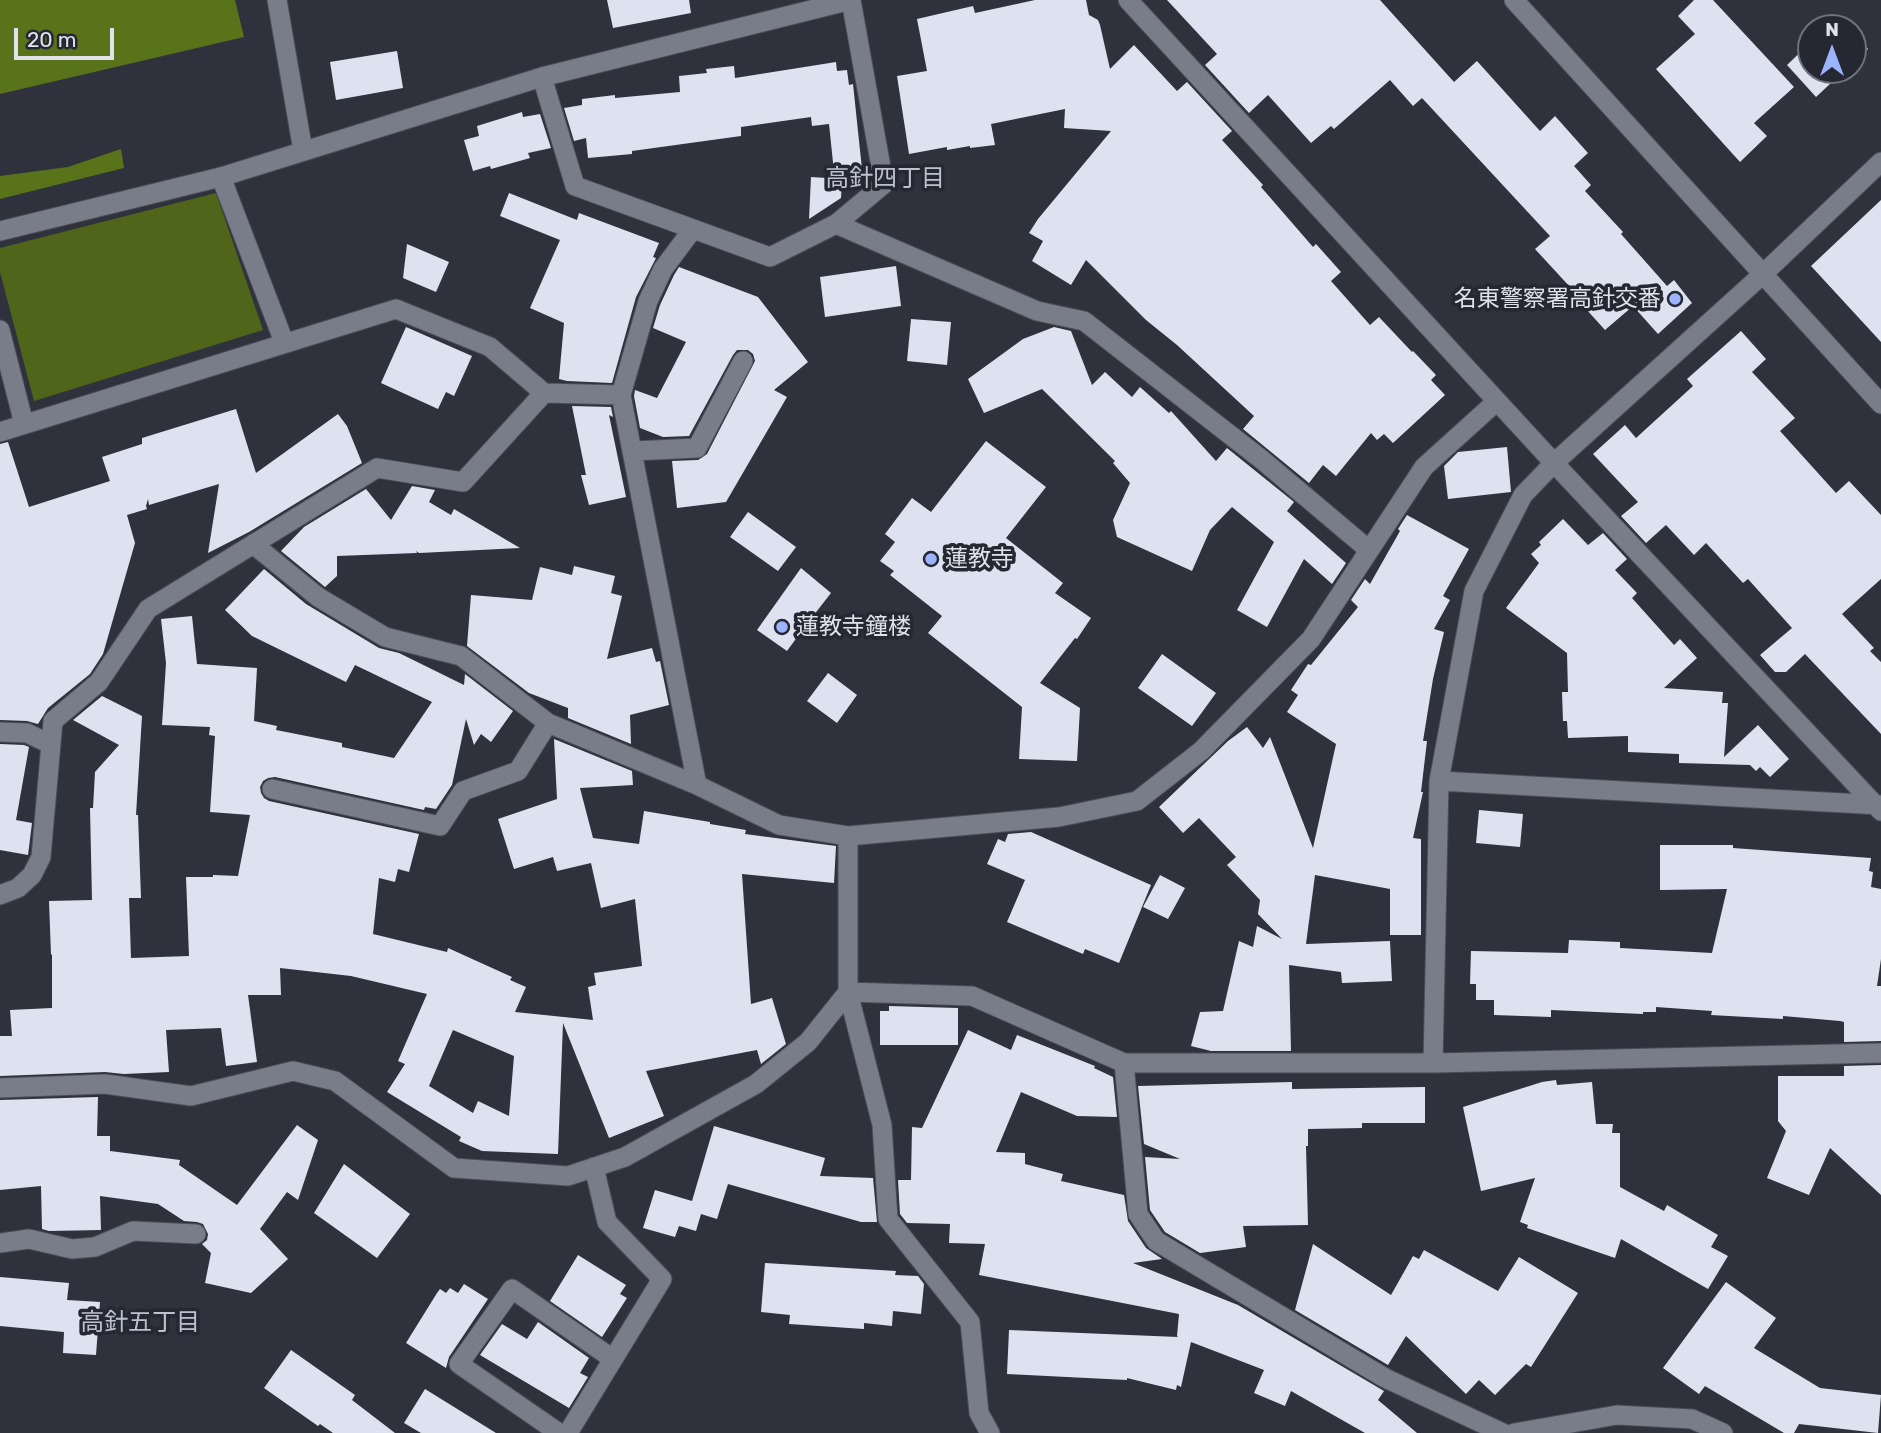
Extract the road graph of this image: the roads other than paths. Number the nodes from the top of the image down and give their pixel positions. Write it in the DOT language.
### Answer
graph roads {
  1 [pos="277,0"];
  2 [pos="851,0"];
  3 [pos="1128,0"];
  4 [pos="1514,0"];
  5 [pos="542,77"];
  6 [pos="303,151"];
  7 [pos="1881,162"];
  8 [pos="221,177"];
  9 [pos="836,224"];
  10 [pos="693,229"];
  11 [pos="0,231"];
  12 [pos="1763,274"];
  13 [pos="0,330"];
  14 [pos="284,342"];
  15 [pos="743,361"];
  16 [pos="544,393"];
  17 [pos="621,395"];
  18 [pos="1497,401"];
  19 [pos="1881,404"];
  20 [pos="24,424"];
  21 [pos="0,432"];
  22 [pos="632,451"];
  23 [pos="1553,463"];
  24 [pos="253,544"];
  25 [pos="1369,551"];
  26 [pos="548,723"];
  27 [pos="0,732"];
  28 [pos="51,744"];
  29 [pos="1439,781"];
  30 [pos="696,785"];
  31 [pos="272,789"];
  32 [pos="1879,807"];
  33 [pos="848,836"];
  34 [pos="0,895"];
  35 [pos="848,992"];
  36 [pos="1881,1053"];
  37 [pos="1124,1063"];
  38 [pos="1433,1063"];
  39 [pos="2,1082"];
  40 [pos="594,1167"];
  41 [pos="196,1234"];
  42 [pos="0,1243"];
  43 [pos="613,1359"];
  44 [pos="559,1433"];
  45 [pos="568,1433"];
  46 [pos="990,1433"];
  47 [pos="1503,1433"];
  48 [pos="1514,1433"];
  49 [pos="1723,1433"];
  1 -- 6 [label="street"];
  2 -- 5 [label="street"];
  2 -- 9 [label="street"];
  3 -- 18 [label="street"];
  4 -- 12 [label="street"];
  5 -- 6 [label="street"];
  5 -- 10 [label="street"];
  6 -- 8 [label="street"];
  7 -- 12 [label="street"];
  8 -- 11 [label="street"];
  8 -- 14 [label="street"];
  9 -- 10 [label="street"];
  9 -- 25 [label="street"];
  10 -- 17 [label="street"];
  12 -- 19 [label="street"];
  12 -- 23 [label="street"];
  13 -- 20 [label="street"];
  14 -- 16 [label="street"];
  14 -- 20 [label="street"];
  15 -- 22 [label="street"];
  16 -- 17 [label="street"];
  16 -- 24 [label="street"];
  17 -- 22 [label="street"];
  18 -- 23 [label="street"];
  18 -- 25 [label="street"];
  20 -- 21 [label="street"];
  22 -- 30 [label="street"];
  23 -- 29 [label="street"];
  23 -- 32 [label="street"];
  24 -- 26 [label="street"];
  24 -- 28 [label="street"];
  25 -- 33 [label="street"];
  26 -- 30 [label="street"];
  26 -- 31 [label="street"];
  27 -- 28 [label="street"];
  28 -- 34 [label="street"];
  29 -- 32 [label="street"];
  29 -- 38 [label="street"];
  30 -- 33 [label="street"];
  33 -- 35 [label="street"];
  35 -- 37 [label="street"];
  35 -- 40 [label="street"];
  35 -- 46 [label="street"];
  36 -- 38 [label="street"];
  37 -- 38 [label="street"];
  37 -- 47 [label="street"];
  39 -- 40 [label="street"];
  40 -- 43 [label="street"];
  41 -- 42 [label="street"];
  43 -- 44 [label="street"];
  43 -- 45 [label="street"];
  48 -- 49 [label="street"];
}
